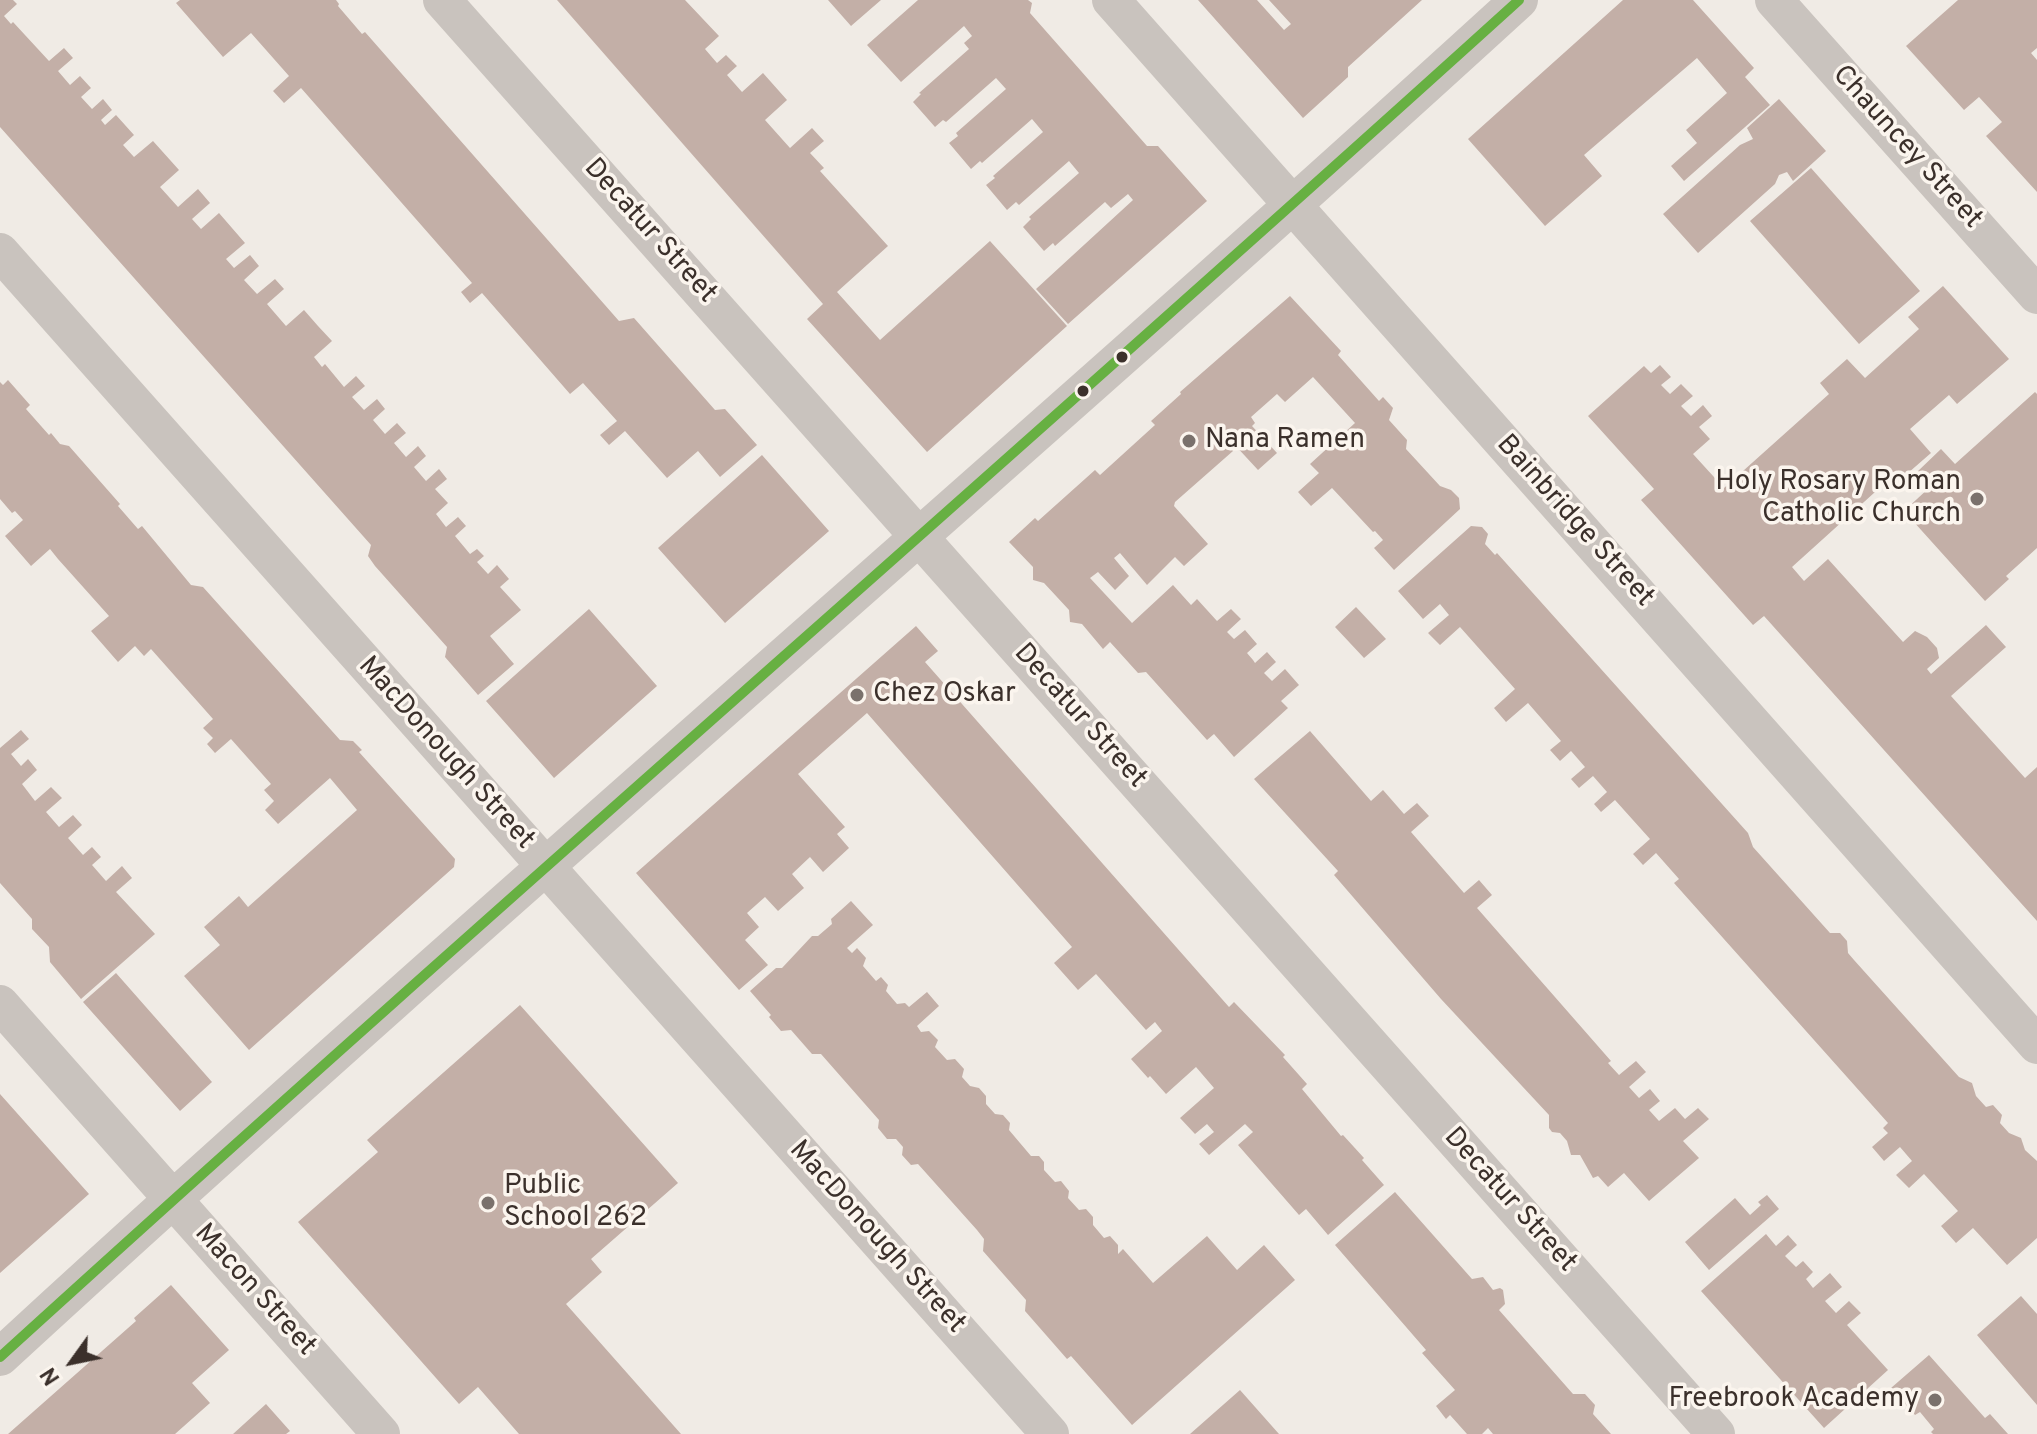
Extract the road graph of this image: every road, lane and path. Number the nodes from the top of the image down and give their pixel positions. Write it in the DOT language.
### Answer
graph roads {
  1 [pos="442,0"];
  2 [pos="1111,0"];
  3 [pos="1519,0"];
  4 [pos="1774,0"];
  5 [pos="1293,206"];
  6 [pos="0,252"];
  7 [pos="2037,295"];
  8 [pos="919,535"];
  9 [pos="544,865"];
  10 [pos="0,1004"];
  11 [pos="2037,1045"];
  12 [pos="172,1200"];
  13 [pos="0,1357"];
  14 [pos="381,1434"];
  15 [pos="1050,1434"];
  16 [pos="1716,1434"];
  1 -- 8 [label="street, Decatur Street"];
  2 -- 5 [label="street, Bainbridge Street"];
  3 -- 5 [label="street"];
  4 -- 7 [label="street, Chauncey Street"];
  5 -- 8 [label="street"];
  5 -- 11 [label="street, Bainbridge Street"];
  6 -- 9 [label="street, MacDonough Street"];
  8 -- 9 [label="street"];
  8 -- 16 [label="street, Decatur Street"];
  9 -- 12 [label="street"];
  9 -- 15 [label="street, MacDonough Street"];
  10 -- 12 [label="street, Macon Street"];
  12 -- 13 [label="street"];
  12 -- 14 [label="street, Macon Street"];
}
